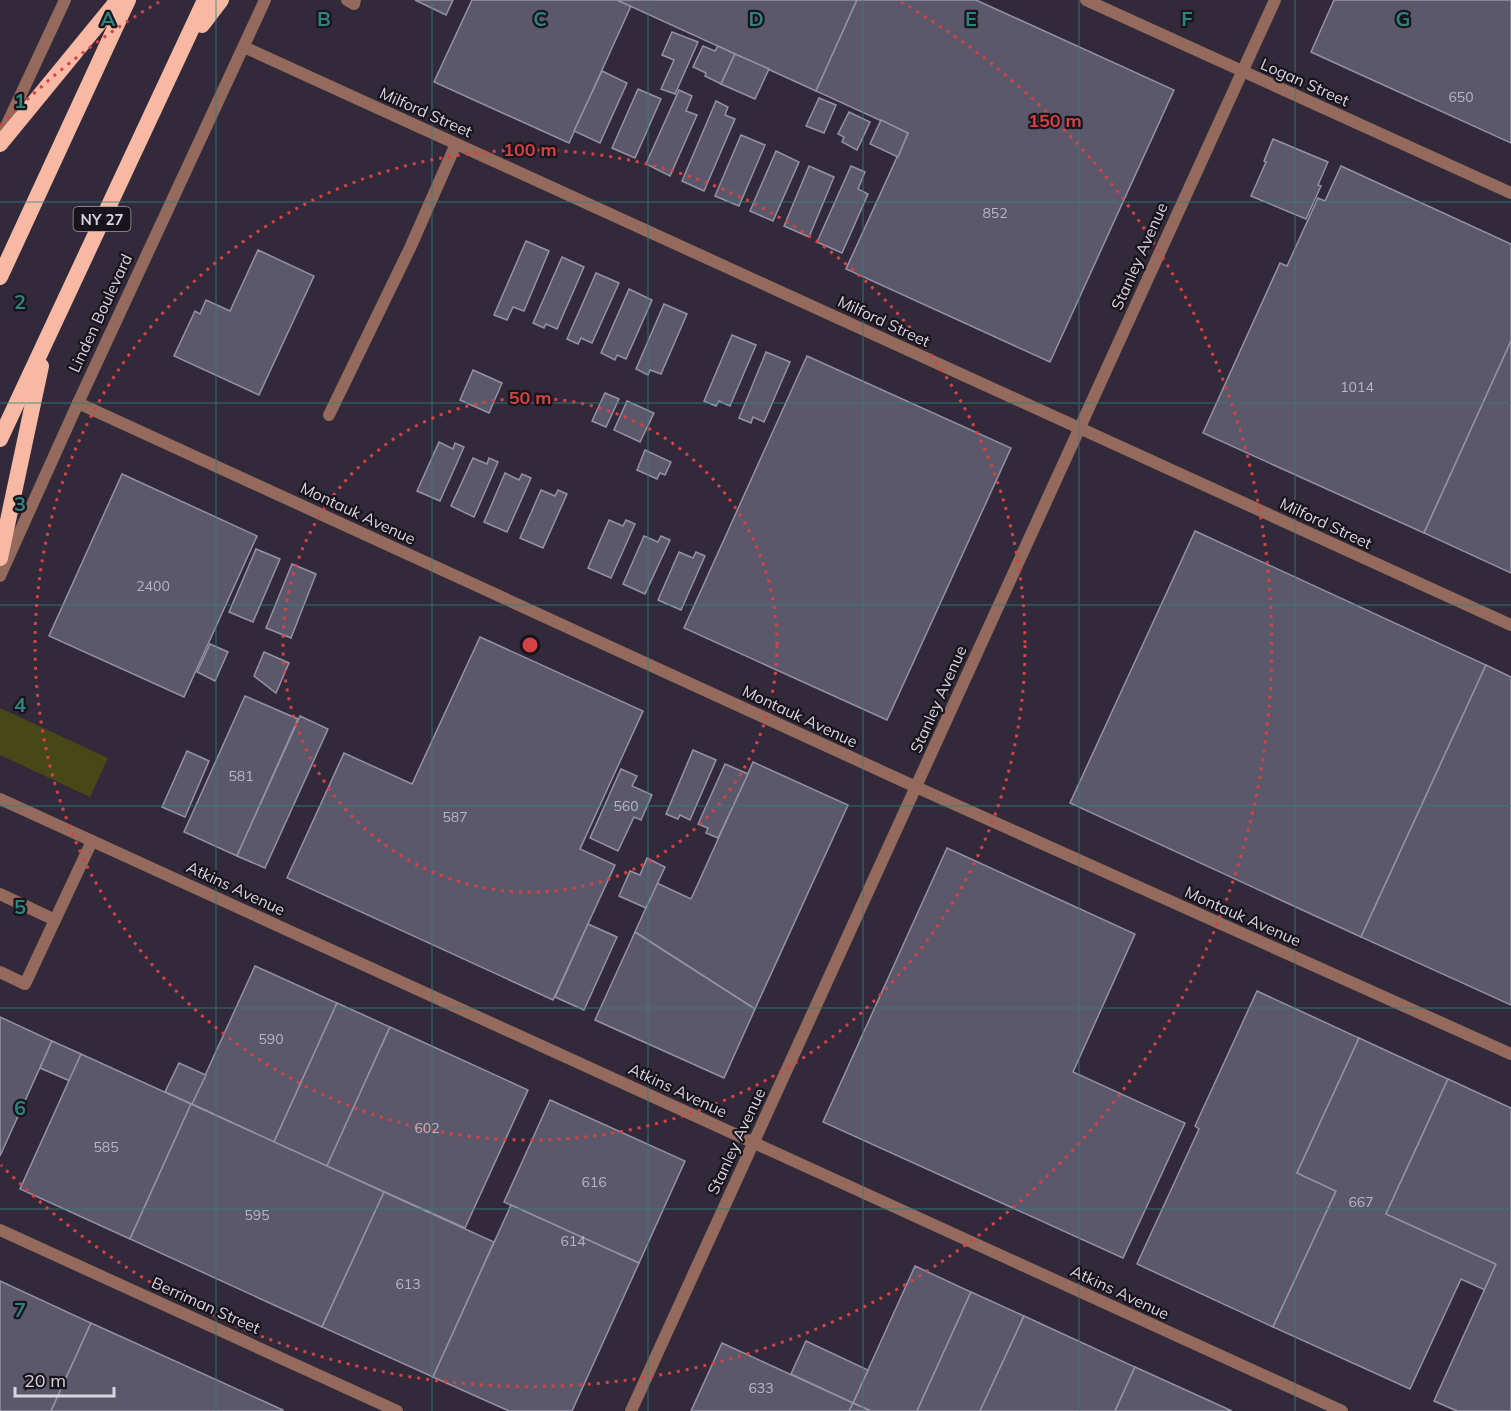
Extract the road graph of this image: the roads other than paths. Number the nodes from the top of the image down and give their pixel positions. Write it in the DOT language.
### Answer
graph roads {
  1 [pos="65,0"];
  2 [pos="118,0"];
  3 [pos="128,0"];
  4 [pos="205,0"];
  5 [pos="221,0"];
  6 [pos="266,0"];
  7 [pos="347,0"];
  8 [pos="355,0"];
  9 [pos="1086,0"];
  10 [pos="1275,0"];
  11 [pos="244,47"];
  12 [pos="181,52"];
  13 [pos="1242,71"];
  14 [pos="0,139"];
  15 [pos="0,144"];
  16 [pos="456,144"];
  17 [pos="1511,193"];
  18 [pos="0,277"];
  19 [pos="47,336"];
  20 [pos="78,403"];
  21 [pos="329,415"];
  22 [pos="1079,428"];
  23 [pos="0,439"];
  24 [pos="0,558"];
  25 [pos="0,576"];
  26 [pos="1511,625"];
  27 [pos="916,787"];
  28 [pos="0,799"];
  29 [pos="92,841"];
  30 [pos="0,894"];
  31 [pos="55,920"];
  32 [pos="0,972"];
  33 [pos="1511,1054"];
  34 [pos="754,1142"];
  35 [pos="0,1230"];
  36 [pos="398,1411"];
  37 [pos="631,1411"];
  38 [pos="1342,1411"];
  1 -- 14 [label="street"];
  2 -- 15 [label="highway"];
  3 -- 18 [label="highway"];
  4 -- 12 [label="highway, NY 27"];
  5 -- 12 [label="highway"];
  6 -- 11 [label="street, Linden Boulevard"];
  7 -- 8 [label="street"];
  9 -- 13 [label="street, Logan Street"];
  10 -- 13 [label="street, Stanley Avenue"];
  11 -- 16 [label="street, Milford Street"];
  11 -- 20 [label="street, Linden Boulevard"];
  12 -- 19 [label="highway, NY 27"];
  13 -- 17 [label="street, Logan Street"];
  13 -- 22 [label="street, Stanley Avenue"];
  16 -- 21 [label="street"];
  16 -- 22 [label="street, Milford Street"];
  19 -- 23 [label="highway, NY 27"];
  19 -- 24 [label="highway"];
  20 -- 25 [label="street, Linden Boulevard"];
  20 -- 27 [label="street, Montauk Avenue"];
  22 -- 26 [label="street, Milford Street"];
  22 -- 27 [label="street, Stanley Avenue"];
  27 -- 33 [label="street, Montauk Avenue"];
  27 -- 34 [label="street, Stanley Avenue"];
  28 -- 29 [label="street, Atkins Avenue"];
  29 -- 31 [label="street"];
  29 -- 34 [label="street, Atkins Avenue"];
  30 -- 31 [label="street"];
  31 -- 32 [label="street"];
  34 -- 37 [label="street, Stanley Avenue"];
  34 -- 38 [label="street, Atkins Avenue"];
  35 -- 36 [label="street, Berriman Street"];
}
